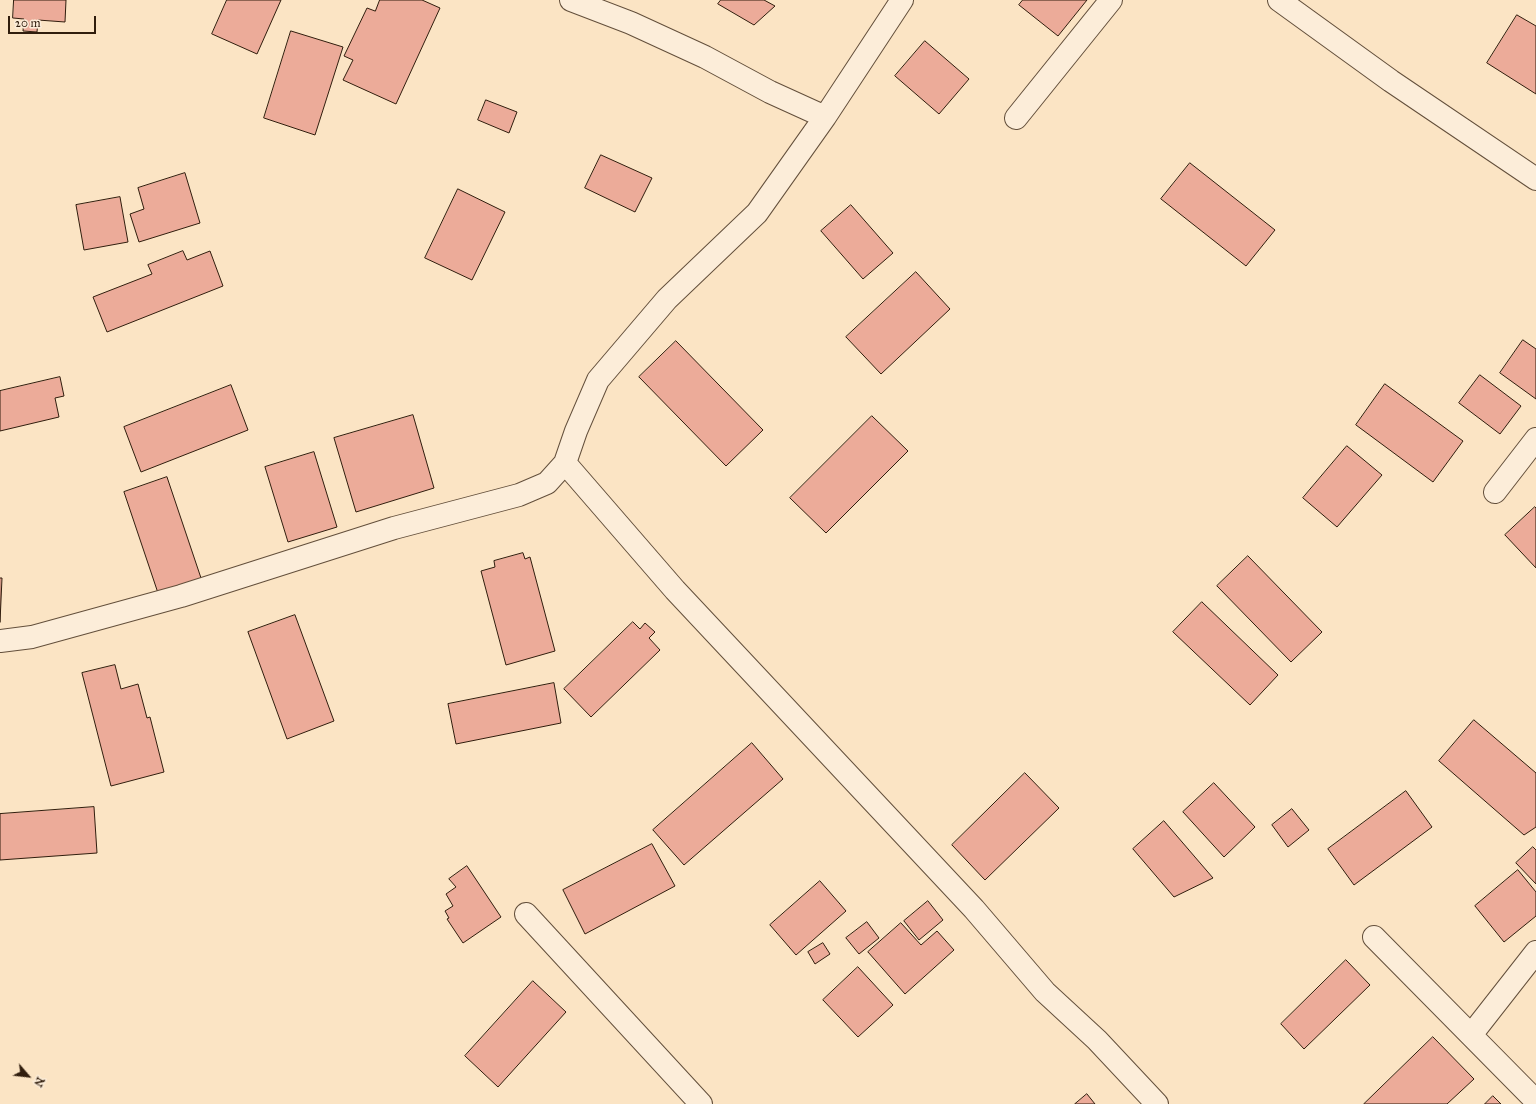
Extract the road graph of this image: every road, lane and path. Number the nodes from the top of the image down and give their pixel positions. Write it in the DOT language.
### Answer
graph roads {
  1 [pos="571,0"];
  2 [pos="902,0"];
  3 [pos="1111,0"];
  4 [pos="1279,0"];
  5 [pos="824,117"];
  6 [pos="1016,118"];
  7 [pos="1536,179"];
  8 [pos="1536,439"];
  9 [pos="565,463"];
  10 [pos="1495,492"];
  11 [pos="0,641"];
  12 [pos="526,914"];
  13 [pos="1374,937"];
  14 [pos="1536,952"];
  15 [pos="1471,1035"];
  16 [pos="1536,1101"];
  17 [pos="701,1104"];
  18 [pos="1157,1104"];
  1 -- 5 [label="street"];
  2 -- 5 [label="street"];
  3 -- 6 [label="street"];
  4 -- 7 [label="street"];
  5 -- 9 [label="street"];
  8 -- 10 [label="street"];
  9 -- 11 [label="street"];
  9 -- 18 [label="street"];
  12 -- 17 [label="street"];
  13 -- 15 [label="street"];
  14 -- 15 [label="street"];
  15 -- 16 [label="street"];
}
